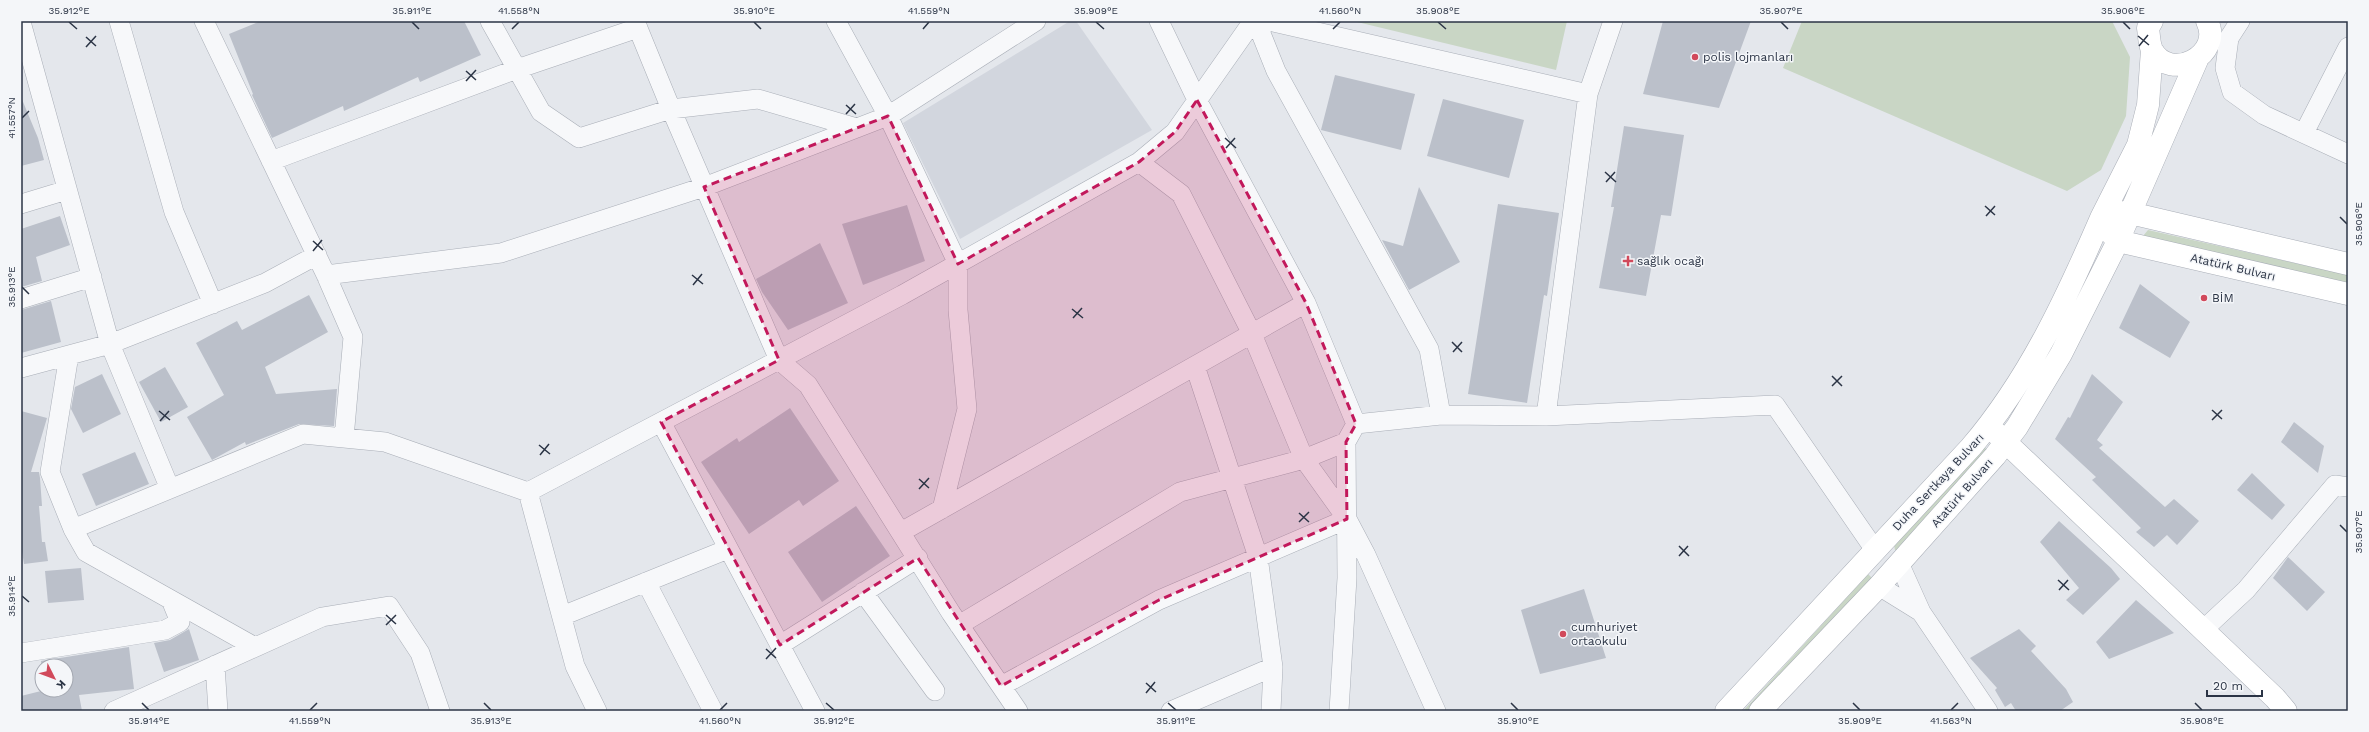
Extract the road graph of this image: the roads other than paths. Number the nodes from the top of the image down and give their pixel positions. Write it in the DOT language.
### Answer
graph roads {
  1 [pos="119,21"];
  2 [pos="204,21"];
  3 [pos="490,21"];
  4 [pos="836,21"];
  5 [pos="1036,21"];
  6 [pos="1159,21"];
  7 [pos="1253,21"];
  8 [pos="1256,21"];
  9 [pos="1269,21"];
  10 [pos="1613,21"];
  11 [pos="2240,21"];
  12 [pos="21,22"];
  13 [pos="2148,23"];
  14 [pos="637,25"];
  15 [pos="2215,33"];
  16 [pos="2348,47"];
  17 [pos="2152,50"];
  18 [pos="2197,60"];
  19 [pos="517,69"];
  20 [pos="1588,94"];
  21 [pos="1197,100"];
  22 [pos="671,109"];
  23 [pos="888,116"];
  24 [pos="857,128"];
  25 [pos="2304,133"];
  26 [pos="2348,154"];
  27 [pos="271,161"];
  28 [pos="1139,162"];
  29 [pos="704,187"];
  30 [pos="67,190"];
  31 [pos="21,204"];
  32 [pos="2130,213"];
  33 [pos="2101,218"];
  34 [pos="2118,241"];
  35 [pos="317,256"];
  36 [pos="958,264"];
  37 [pos="2348,264"];
  38 [pos="326,275"];
  39 [pos="92,277"];
  40 [pos="2348,294"];
  41 [pos="21,299"];
  42 [pos="1306,303"];
  43 [pos="213,304"];
  44 [pos="1252,334"];
  45 [pos="110,344"];
  46 [pos="69,355"];
  47 [pos="779,360"];
  48 [pos="1195,366"];
  49 [pos="21,368"];
  50 [pos="1441,415"];
  51 [pos="1546,416"];
  52 [pos="661,422"];
  53 [pos="1356,424"];
  54 [pos="1989,427"];
  55 [pos="344,438"];
  56 [pos="2006,441"];
  57 [pos="1346,442"];
  58 [pos="1304,459"];
  59 [pos="1233,478"];
  60 [pos="2348,487"];
  61 [pos="170,489"];
  62 [pos="528,492"];
  63 [pos="942,509"];
  64 [pos="1347,519"];
  65 [pos="74,529"];
  66 [pos="900,532"];
  67 [pos="728,549"];
  68 [pos="1874,550"];
  69 [pos="918,558"];
  70 [pos="1258,558"];
  71 [pos="1899,563"];
  72 [pos="646,582"];
  73 [pos="1879,586"];
  74 [pos="863,592"];
  75 [pos="171,600"];
  76 [pos="1921,612"];
  77 [pos="562,616"];
  78 [pos="959,625"];
  79 [pos="2203,630"];
  80 [pos="780,645"];
  81 [pos="255,647"];
  82 [pos="21,653"];
  83 [pos="215,665"];
  84 [pos="1273,667"];
  85 [pos="1001,686"];
  86 [pos="935,691"];
  87 [pos="114,711"];
  88 [pos="218,711"];
  89 [pos="440,711"];
  90 [pos="597,711"];
  91 [pos="713,711"];
  92 [pos="815,711"];
  93 [pos="1018,711"];
  94 [pos="1171,711"];
  95 [pos="1271,711"];
  96 [pos="1339,711"];
  97 [pos="1436,711"];
  98 [pos="1726,711"];
  99 [pos="1760,711"];
  100 [pos="1988,711"];
  101 [pos="2286,711"];
  1 -- 43 [label="street"];
  2 -- 27 [label="street"];
  3 -- 19 [label="street"];
  4 -- 23 [label="street"];
  5 -- 23 [label="street"];
  6 -- 21 [label="street"];
  7 -- 21 [label="street"];
  8 -- 50 [label="street"];
  9 -- 20 [label="street"];
  10 -- 20 [label="street"];
  11 -- 15 [label="street"];
  12 -- 30 [label="street"];
  13 -- 17 [label="main road, Duha Sertkaya Bulvarı"];
  14 -- 19 [label="street"];
  14 -- 22 [label="street"];
  15 -- 18 [label="main road, Atatürk Bulvarı"];
  15 -- 25 [label="street"];
  16 -- 25 [label="street"];
  17 -- 18 [label="main road"];
  17 -- 33 [label="main road, Duha Sertkaya Bulvarı"];
  18 -- 32 [label="main road, Atatürk Bulvarı"];
  19 -- 22 [label="street"];
  19 -- 27 [label="street"];
  20 -- 51 [label="street"];
  21 -- 28 [label="street"];
  21 -- 42 [label="street"];
  22 -- 24 [label="street"];
  22 -- 29 [label="street"];
  23 -- 24 [label="street"];
  23 -- 36 [label="street"];
  24 -- 29 [label="street"];
  25 -- 26 [label="street"];
  27 -- 35 [label="street"];
  28 -- 36 [label="street"];
  28 -- 44 [label="street"];
  29 -- 38 [label="street"];
  29 -- 47 [label="street"];
  30 -- 31 [label="street"];
  30 -- 39 [label="street"];
  32 -- 33 [label="main road"];
  32 -- 34 [label="main road, Atatürk Bulvarı"];
  32 -- 37 [label="main road"];
  33 -- 34 [label="main road"];
  33 -- 54 [label="main road, Duha Sertkaya Bulvarı"];
  34 -- 40 [label="main road, Atatürk Bulvarı"];
  34 -- 56 [label="main road, Atatürk Bulvarı"];
  35 -- 38 [label="street"];
  35 -- 43 [label="street"];
  36 -- 47 [label="street"];
  36 -- 63 [label="street"];
  38 -- 55 [label="street"];
  39 -- 41 [label="street"];
  39 -- 45 [label="street"];
  42 -- 44 [label="street"];
  42 -- 53 [label="street"];
  43 -- 45 [label="street"];
  44 -- 48 [label="street"];
  44 -- 58 [label="street"];
  45 -- 46 [label="street"];
  45 -- 61 [label="street"];
  46 -- 49 [label="street"];
  46 -- 65 [label="street"];
  47 -- 52 [label="street"];
  47 -- 66 [label="street"];
  48 -- 59 [label="street"];
  48 -- 63 [label="street"];
  50 -- 51 [label="street"];
  50 -- 53 [label="street"];
  51 -- 68 [label="street"];
  52 -- 62 [label="street"];
  52 -- 67 [label="street"];
  53 -- 57 [label="street"];
  54 -- 56 [label="main road"];
  54 -- 68 [label="main road, Duha Sertkaya Bulvarı"];
  55 -- 61 [label="street"];
  55 -- 62 [label="street"];
  56 -- 71 [label="main road, Atatürk Bulvarı"];
  56 -- 79 [label="main road"];
  57 -- 58 [label="street"];
  57 -- 64 [label="street"];
  58 -- 59 [label="street"];
  58 -- 64 [label="street"];
  59 -- 70 [label="street"];
  59 -- 78 [label="street"];
  60 -- 79 [label="street"];
  61 -- 65 [label="street"];
  62 -- 77 [label="street"];
  63 -- 66 [label="street"];
  64 -- 70 [label="street"];
  64 -- 96 [label="street"];
  64 -- 97 [label="street"];
  65 -- 75 [label="street"];
  66 -- 69 [label="street"];
  67 -- 72 [label="street"];
  67 -- 80 [label="street"];
  68 -- 71 [label="main road"];
  68 -- 73 [label="main road"];
  68 -- 98 [label="main road, Duha Sertkaya Bulvarı"];
  69 -- 74 [label="street"];
  69 -- 78 [label="street"];
  70 -- 84 [label="street"];
  70 -- 85 [label="street"];
  71 -- 73 [label="main road, Atatürk Bulvarı"];
  71 -- 76 [label="street"];
  72 -- 77 [label="street"];
  72 -- 91 [label="street"];
  73 -- 76 [label="street"];
  73 -- 99 [label="main road, Atatürk Bulvarı"];
  74 -- 80 [label="street"];
  74 -- 86 [label="street"];
  75 -- 81 [label="street"];
  75 -- 82 [label="street"];
  76 -- 100 [label="street"];
  77 -- 90 [label="street"];
  78 -- 85 [label="street"];
  79 -- 101 [label="main road"];
  80 -- 92 [label="street"];
  81 -- 83 [label="street"];
  81 -- 89 [label="street"];
  83 -- 87 [label="street"];
  83 -- 88 [label="street"];
  84 -- 94 [label="street"];
  84 -- 95 [label="street"];
  85 -- 93 [label="street"];
}
